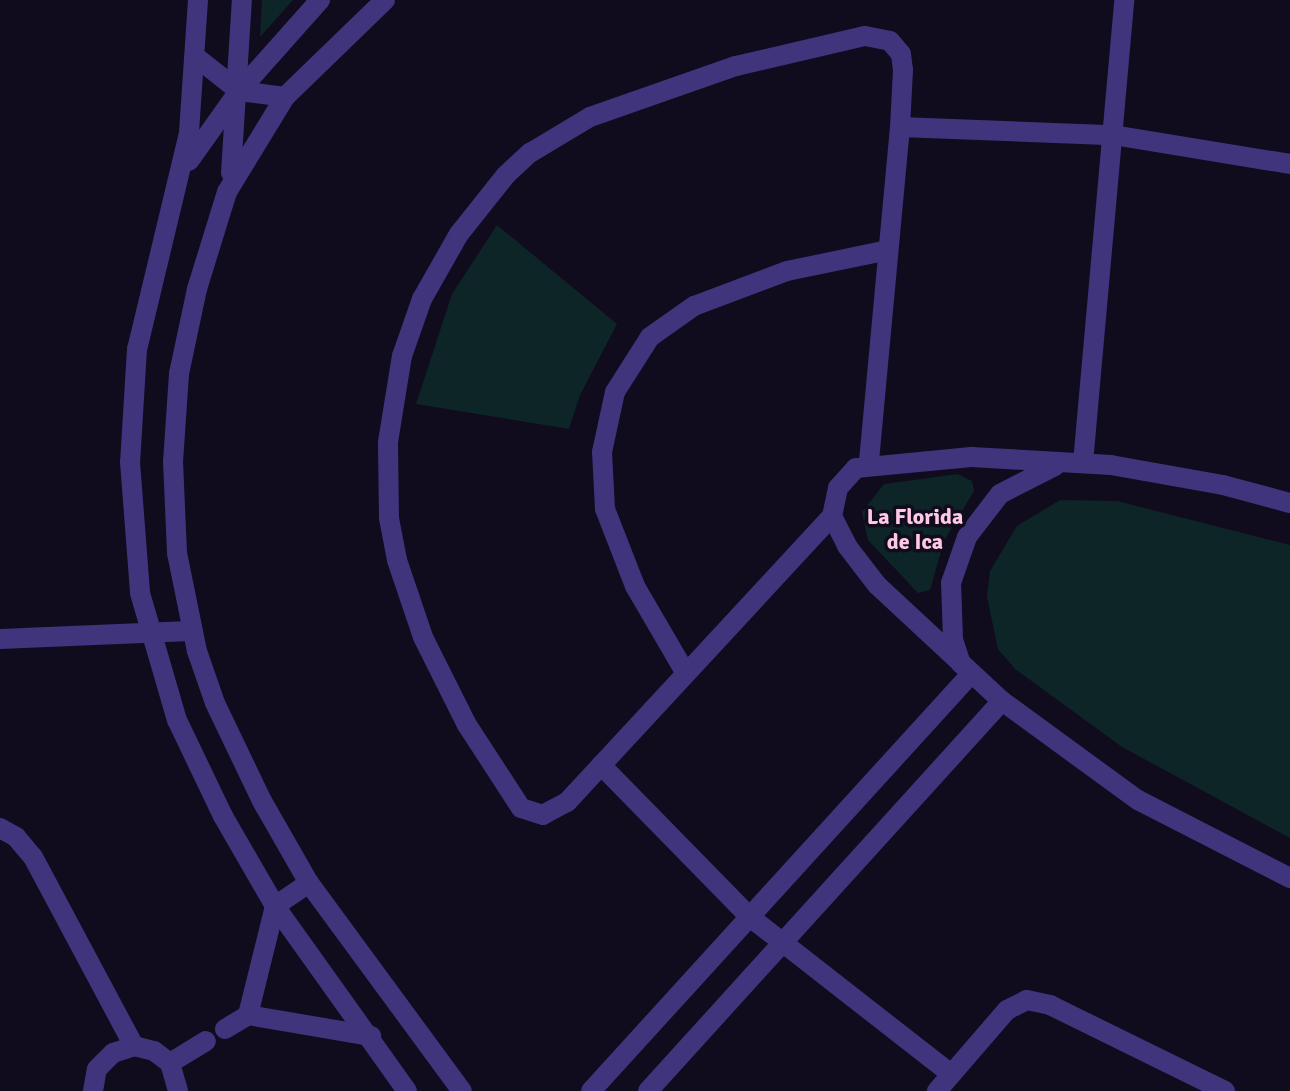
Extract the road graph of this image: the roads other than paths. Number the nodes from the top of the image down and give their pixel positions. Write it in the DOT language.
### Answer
graph roads {
  1 [pos="198,0"];
  2 [pos="242,0"];
  3 [pos="320,0"];
  4 [pos="385,0"];
  5 [pos="1124,0"];
  6 [pos="196,57"];
  7 [pos="239,91"];
  8 [pos="285,97"];
  9 [pos="900,127"];
  10 [pos="1113,135"];
  11 [pos="1290,164"];
  12 [pos="177,179"];
  13 [pos="227,192"];
  14 [pos="888,250"];
  15 [pos="869,464"];
  16 [pos="1072,464"];
  17 [pos="1290,503"];
  18 [pos="832,516"];
  19 [pos="190,631"];
  20 [pos="150,633"];
  21 [pos="0,639"];
  22 [pos="966,670"];
  23 [pos="685,672"];
  24 [pos="1002,701"];
  25 [pos="601,765"];
  26 [pos="0,828"];
  27 [pos="1290,878"];
  28 [pos="309,883"];
  29 [pos="275,906"];
  30 [pos="750,917"];
  31 [pos="782,943"];
  32 [pos="248,1015"];
  33 [pos="225,1029"];
  34 [pos="371,1036"];
  35 [pos="206,1041"];
  36 [pos="134,1046"];
  37 [pos="170,1063"];
  38 [pos="951,1074"];
  39 [pos="456,1087"];
  40 [pos="93,1091"];
  41 [pos="178,1091"];
  42 [pos="407,1091"];
  43 [pos="591,1091"];
  44 [pos="648,1091"];
  45 [pos="937,1091"];
  46 [pos="1225,1091"];
  1 -- 6 [label="street"];
  2 -- 7 [label="street"];
  3 -- 7 [label="street"];
  4 -- 8 [label="street"];
  5 -- 10 [label="street"];
  6 -- 7 [label="street"];
  6 -- 12 [label="street"];
  7 -- 8 [label="street"];
  7 -- 12 [label="street"];
  7 -- 13 [label="street"];
  8 -- 13 [label="street"];
  9 -- 10 [label="street"];
  9 -- 14 [label="street"];
  9 -- 25 [label="street"];
  10 -- 11 [label="street"];
  10 -- 16 [label="street"];
  12 -- 20 [label="street"];
  13 -- 19 [label="street"];
  14 -- 15 [label="street"];
  14 -- 23 [label="street"];
  15 -- 16 [label="street"];
  15 -- 18 [label="street"];
  16 -- 17 [label="street"];
  16 -- 22 [label="street"];
  18 -- 22 [label="street"];
  18 -- 23 [label="street"];
  19 -- 20 [label="street"];
  19 -- 28 [label="street"];
  20 -- 21 [label="street"];
  20 -- 29 [label="street"];
  22 -- 24 [label="street"];
  22 -- 30 [label="street"];
  23 -- 25 [label="street"];
  24 -- 27 [label="street"];
  24 -- 31 [label="street"];
  25 -- 30 [label="street"];
  26 -- 36 [label="street"];
  28 -- 29 [label="street"];
  28 -- 39 [label="street"];
  29 -- 32 [label="street"];
  29 -- 34 [label="street"];
  30 -- 31 [label="street"];
  30 -- 43 [label="street"];
  31 -- 38 [label="street"];
  31 -- 44 [label="street"];
  32 -- 33 [label="street"];
  32 -- 34 [label="street"];
  34 -- 42 [label="street"];
  35 -- 37 [label="street"];
  36 -- 37 [label="street"];
  36 -- 40 [label="street"];
  37 -- 41 [label="street"];
  38 -- 45 [label="street"];
  38 -- 46 [label="street"];
}
